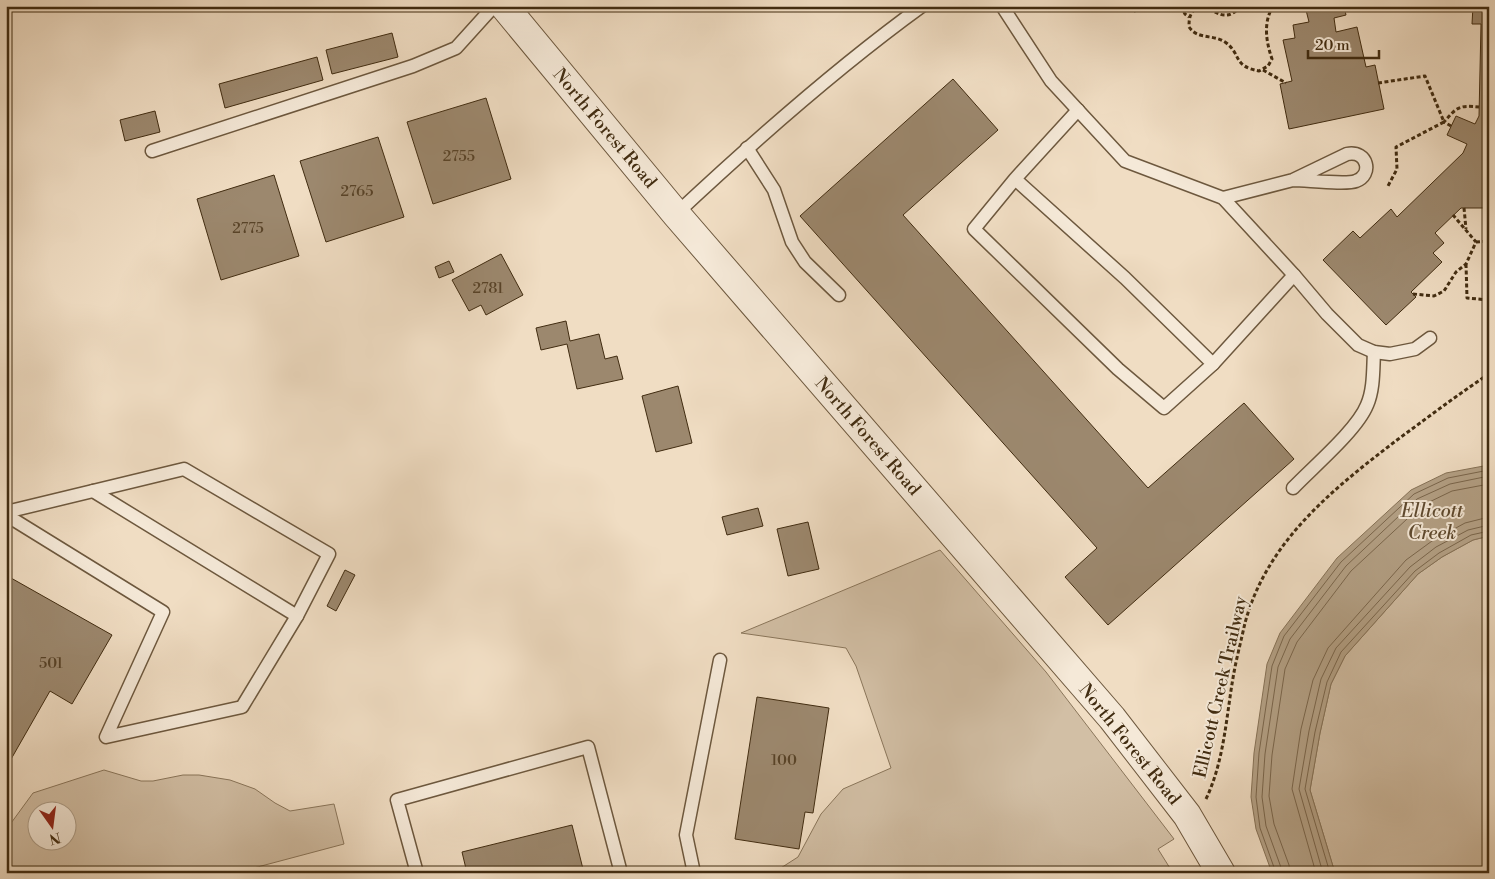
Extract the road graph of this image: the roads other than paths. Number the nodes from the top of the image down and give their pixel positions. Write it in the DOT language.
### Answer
graph roads {
  1 [pos="494,6"];
  2 [pos="504,6"];
  3 [pos="922,6"];
  4 [pos="1002,6"];
  5 [pos="1078,110"];
  6 [pos="747,148"];
  7 [pos="152,151"];
  8 [pos="1015,179"];
  9 [pos="1293,180"];
  10 [pos="1223,198"];
  11 [pos="676,214"];
  12 [pos="1294,275"];
  13 [pos="839,295"];
  14 [pos="1430,338"];
  15 [pos="1374,352"];
  16 [pos="1213,364"];
  17 [pos="1293,488"];
  18 [pos="93,492"];
  19 [pos="6,514"];
  20 [pos="297,616"];
  21 [pos="720,660"];
  22 [pos="417,873"];
  23 [pos="621,873"];
  24 [pos="694,873"];
  25 [pos="1221,873"];
  1 -- 7 [label="lane"];
  2 -- 11 [label="street, North Forest Road"];
  3 -- 6 [label="lane"];
  4 -- 5 [label="lane"];
  5 -- 8 [label="lane"];
  5 -- 10 [label="lane"];
  6 -- 11 [label="lane"];
  6 -- 13 [label="lane"];
  8 -- 16 [label="lane"];
  8 -- 16 [label="lane"];
  9 -- 9 [label="lane"];
  9 -- 10 [label="lane"];
  10 -- 12 [label="lane"];
  11 -- 25 [label="street, North Forest Road"];
  12 -- 15 [label="lane"];
  12 -- 16 [label="lane"];
  14 -- 15 [label="lane"];
  15 -- 17 [label="lane"];
  18 -- 19 [label="lane"];
  18 -- 20 [label="lane"];
  18 -- 20 [label="lane"];
  19 -- 20 [label="lane"];
  21 -- 24 [label="lane"];
  22 -- 23 [label="lane"];
}
